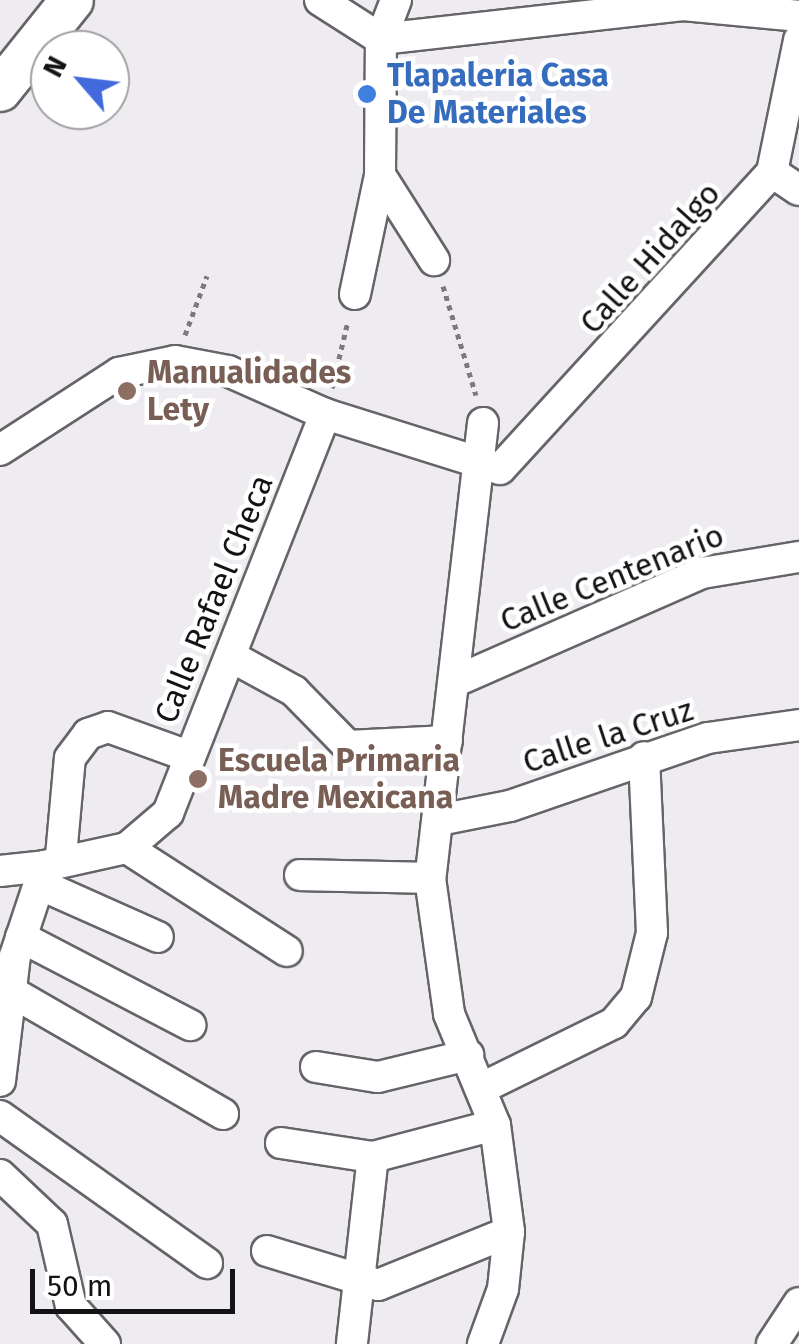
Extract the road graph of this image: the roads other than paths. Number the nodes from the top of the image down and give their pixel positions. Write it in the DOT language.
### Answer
graph roads {
  1 [pos="72,0"];
  2 [pos="320,0"];
  3 [pos="396,0"];
  4 [pos="749,2"];
  5 [pos="799,16"];
  6 [pos="381,39"];
  7 [pos="799,40"];
  8 [pos="0,90"];
  9 [pos="772,172"];
  10 [pos="380,175"];
  11 [pos="799,190"];
  12 [pos="434,260"];
  13 [pos="355,294"];
  14 [pos="326,414"];
  15 [pos="483,422"];
  16 [pos="0,450"];
  17 [pos="478,467"];
  18 [pos="799,557"];
  19 [pos="232,657"];
  20 [pos="456,680"];
  21 [pos="799,725"];
  22 [pos="447,742"];
  23 [pos="188,756"];
  24 [pos="644,757"];
  25 [pos="439,820"];
  26 [pos="127,848"];
  27 [pos="48,869"];
  28 [pos="0,872"];
  29 [pos="300,875"];
  30 [pos="430,878"];
  31 [pos="158,937"];
  32 [pos="12,950"];
  33 [pos="287,951"];
  34 [pos="6,1009"];
  35 [pos="190,1025"];
  36 [pos="468,1055"];
  37 [pos="316,1067"];
  38 [pos="0,1081"];
  39 [pos="484,1087"];
  40 [pos="222,1114"];
  41 [pos="0,1116"];
  42 [pos="495,1125"];
  43 [pos="281,1143"];
  44 [pos="373,1157"];
  45 [pos="0,1175"];
  46 [pos="509,1232"];
  47 [pos="267,1251"];
  48 [pos="207,1263"];
  49 [pos="360,1285"];
  50 [pos="799,1303"];
  51 [pos="352,1343"];
  52 [pos="105,1344"];
  53 [pos="483,1344"];
  54 [pos="772,1344"];
  1 -- 8 [label="street"];
  2 -- 6 [label="street"];
  3 -- 6 [label="street"];
  4 -- 5 [label="street"];
  4 -- 6 [label="street"];
  6 -- 10 [label="street"];
  7 -- 9 [label="street"];
  9 -- 11 [label="street"];
  9 -- 17 [label="street, Calle Hidalgo"];
  10 -- 12 [label="street"];
  10 -- 13 [label="street"];
  14 -- 16 [label="street"];
  14 -- 17 [label="street"];
  14 -- 19 [label="street, Calle Rafael Checa"];
  15 -- 17 [label="street, Calle Centenario"];
  17 -- 20 [label="street, Calle Centenario"];
  18 -- 20 [label="street, Calle Centenario"];
  19 -- 22 [label="street"];
  19 -- 23 [label="street, Calle Rafael Checa"];
  20 -- 22 [label="street, Calle Centenario"];
  21 -- 24 [label="street, Calle la Cruz"];
  22 -- 25 [label="street, Calle Centenario"];
  23 -- 26 [label="street, Calle Rafael Checa"];
  23 -- 27 [label="street"];
  24 -- 25 [label="street, Calle la Cruz"];
  24 -- 39 [label="street"];
  25 -- 30 [label="street, Calle Centenario"];
  26 -- 27 [label="street"];
  26 -- 33 [label="street"];
  27 -- 28 [label="street"];
  27 -- 31 [label="street"];
  27 -- 32 [label="street"];
  29 -- 30 [label="street"];
  30 -- 36 [label="street, Calle Centenario"];
  32 -- 34 [label="street"];
  32 -- 35 [label="street"];
  34 -- 38 [label="street"];
  34 -- 40 [label="street"];
  36 -- 37 [label="street"];
  36 -- 39 [label="street, Calle Centenario"];
  39 -- 42 [label="street, Calle Centenario"];
  41 -- 48 [label="street"];
  42 -- 44 [label="street"];
  42 -- 46 [label="street, Calle Centenario"];
  43 -- 44 [label="street"];
  44 -- 49 [label="street"];
  45 -- 52 [label="street"];
  46 -- 49 [label="street"];
  46 -- 53 [label="street, Calle Centenario"];
  47 -- 49 [label="street"];
  49 -- 51 [label="street"];
  50 -- 54 [label="street"];
}
